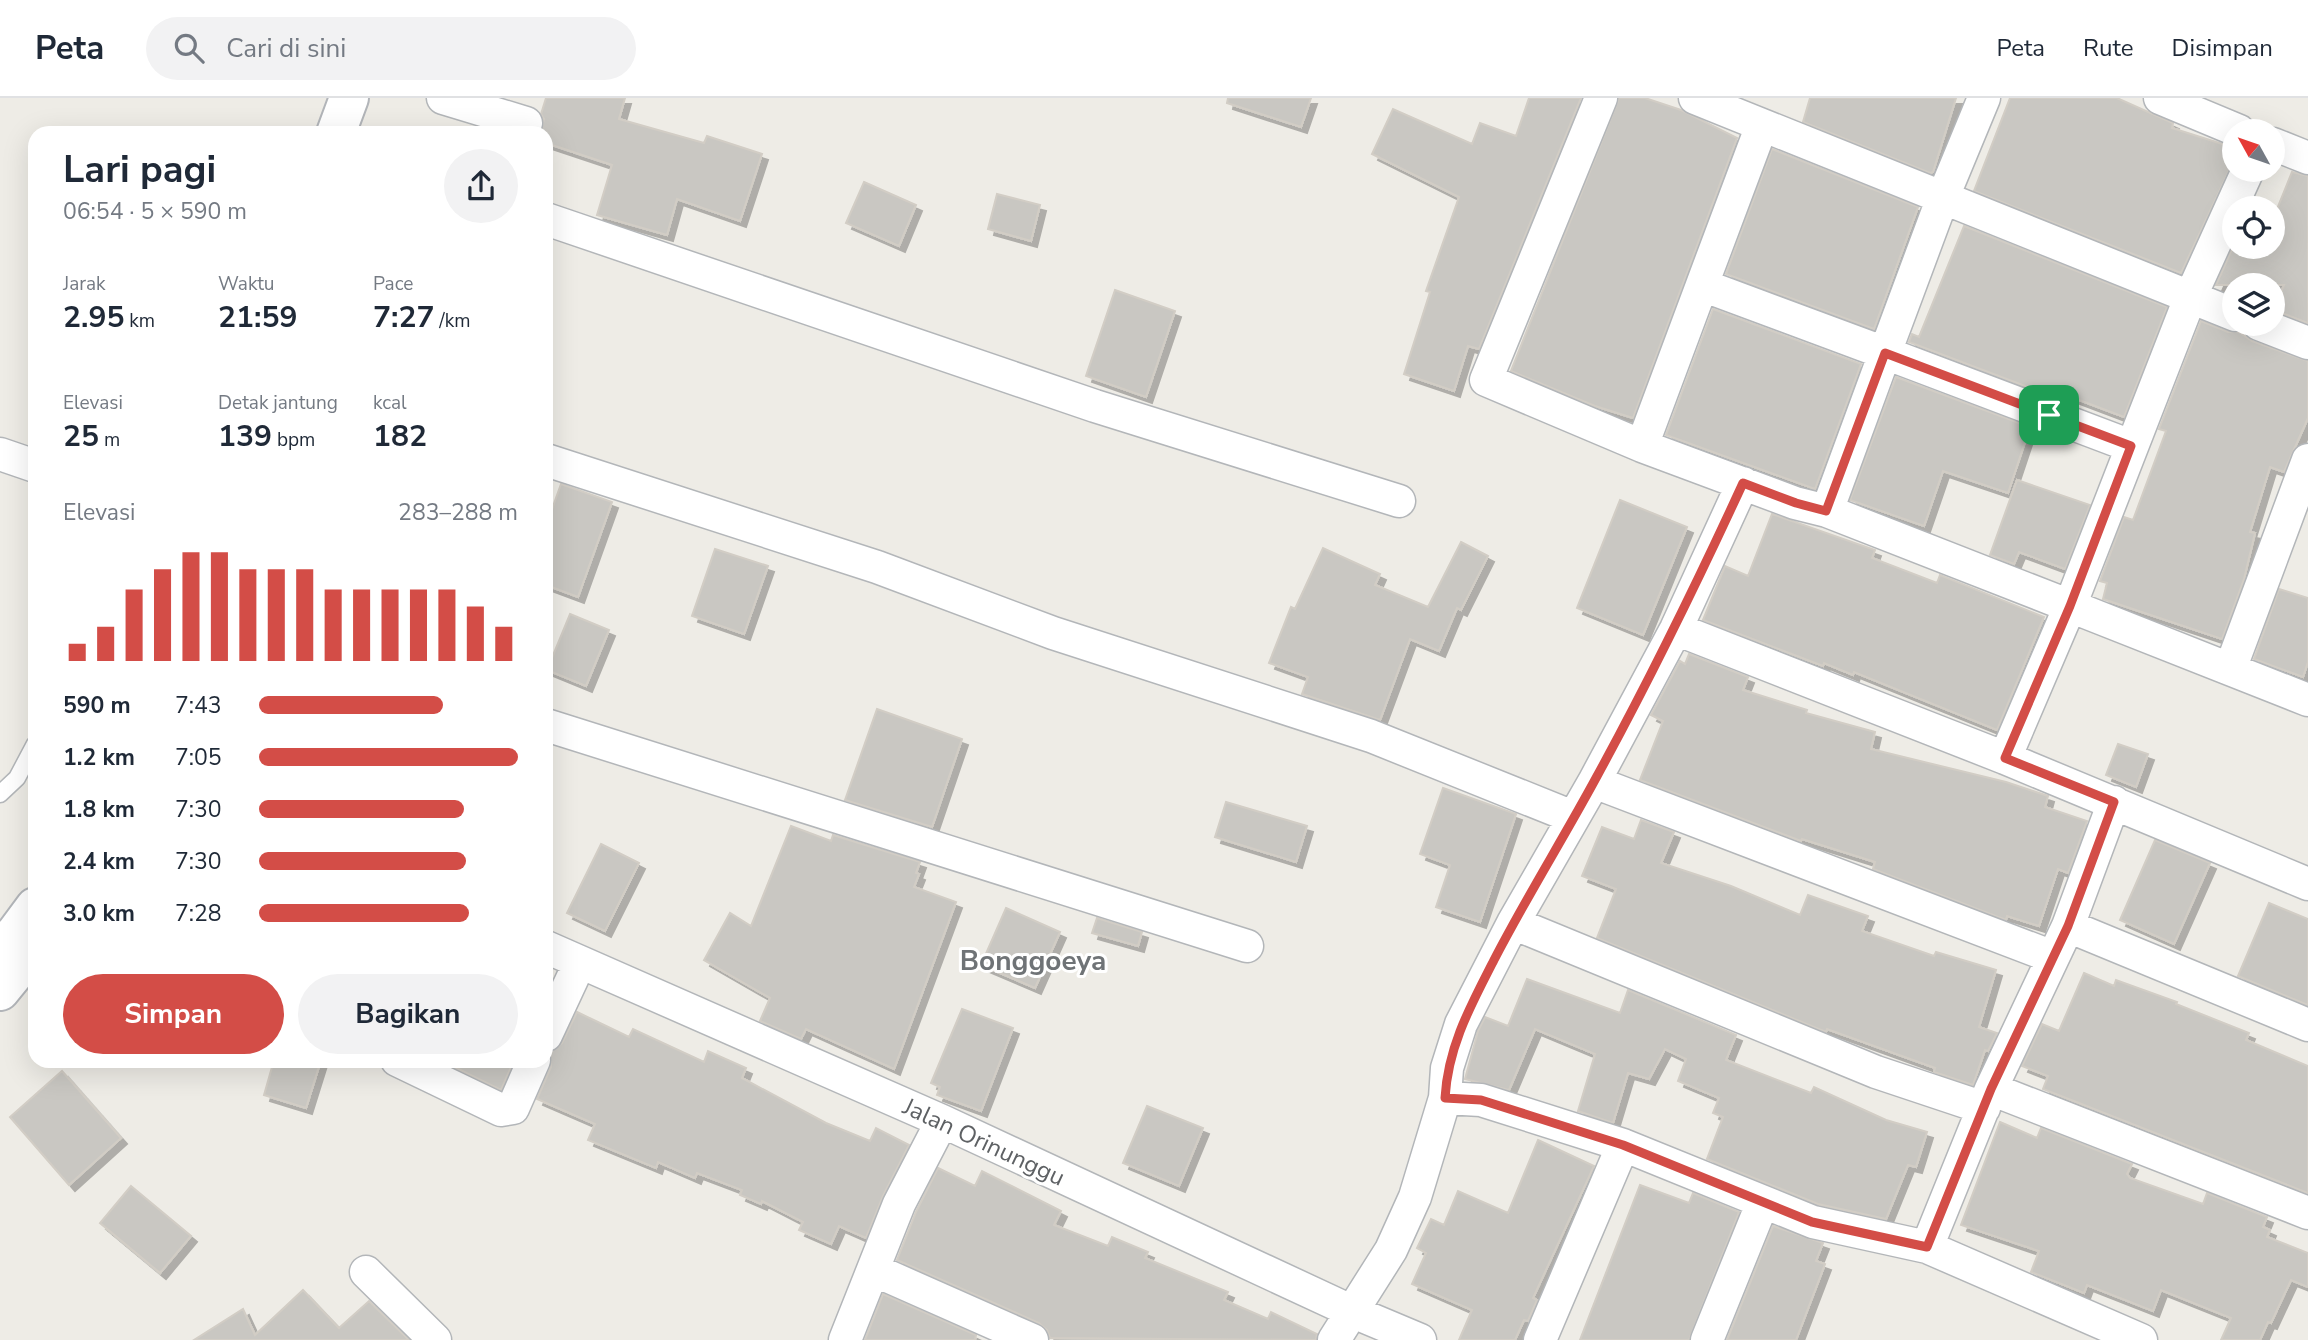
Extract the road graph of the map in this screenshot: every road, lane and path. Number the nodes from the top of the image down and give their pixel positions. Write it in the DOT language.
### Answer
graph roads {
  1 [pos="349,98"];
  2 [pos="368,98"];
  3 [pos="443,98"];
  4 [pos="1601,98"];
  5 [pos="1695,98"];
  6 [pos="1984,98"];
  7 [pos="2160,98"];
  8 [pos="2214,108"];
  9 [pos="527,123"];
  10 [pos="1762,125"];
  11 [pos="339,126"];
  12 [pos="358,126"];
  13 [pos="2286,149"];
  14 [pos="2308,158"];
  15 [pos="2243,182"];
  16 [pos="1943,197"];
  17 [pos="553,221"];
  18 [pos="1702,285"];
  19 [pos="2190,298"];
  20 [pos="2222,309"];
  21 [pos="2285,334"];
  22 [pos="2308,342"];
  23 [pos="1885,353"];
  24 [pos="1642,446"];
  25 [pos="2131,446"];
  26 [pos="0,454"];
  27 [pos="2308,460"];
  28 [pos="553,462"];
  29 [pos="28,464"];
  30 [pos="1743,483"];
  31 [pos="1399,501"];
  32 [pos="1826,511"];
  33 [pos="2070,606"];
  34 [pos="1676,629"];
  35 [pos="2231,667"];
  36 [pos="2308,700"];
  37 [pos="553,727"];
  38 [pos="28,757"];
  39 [pos="2005,758"];
  40 [pos="1594,782"];
  41 [pos="0,794"];
  42 [pos="2114,802"];
  43 [pos="1573,817"];
  44 [pos="2308,884"];
  45 [pos="28,916"];
  46 [pos="1513,923"];
  47 [pos="2068,926"];
  48 [pos="1247,946"];
  49 [pos="0,947"];
  50 [pos="553,950"];
  51 [pos="28,957"];
  52 [pos="2053,957"];
  53 [pos="580,962"];
  54 [pos="0,992"];
  55 [pos="553,1020"];
  56 [pos="2308,1025"];
  57 [pos="413,1068"];
  58 [pos="530,1068"];
  59 [pos="1445,1098"];
  60 [pos="1987,1099"];
  61 [pos="942,1121"];
  62 [pos="1623,1145"];
  63 [pos="1762,1204"];
  64 [pos="2308,1213"];
  65 [pos="1927,1247"];
  66 [pos="874,1270"];
  67 [pos="366,1272"];
  68 [pos="1351,1311"];
  69 [pos="1013,1336"];
  70 [pos="435,1340"];
  71 [pos="845,1340"];
  72 [pos="1334,1340"];
  73 [pos="1420,1340"];
  74 [pos="1540,1340"];
  75 [pos="1707,1340"];
  76 [pos="2141,1340"];
  1 -- 11 [label="street"];
  2 -- 12 [label="street"];
  3 -- 9 [label="street"];
  4 -- 24 [label="street"];
  5 -- 10 [label="street"];
  6 -- 16 [label="street"];
  7 -- 8 [label="street"];
  10 -- 16 [label="street"];
  10 -- 18 [label="street"];
  13 -- 14 [label="street"];
  15 -- 19 [label="street"];
  16 -- 19 [label="street"];
  16 -- 23 [label="street"];
  17 -- 31 [label="street"];
  18 -- 23 [label="street"];
  18 -- 24 [label="street"];
  19 -- 20 [label="street"];
  19 -- 25 [label="street"];
  21 -- 22 [label="street"];
  23 -- 25 [label="street"];
  23 -- 32 [label="street"];
  24 -- 30 [label="street"];
  25 -- 33 [label="street"];
  26 -- 29 [label="street"];
  27 -- 35 [label="street"];
  28 -- 43 [label="street"];
  30 -- 32 [label="street"];
  30 -- 34 [label="street"];
  32 -- 33 [label="street"];
  33 -- 35 [label="street"];
  33 -- 39 [label="street"];
  34 -- 39 [label="street"];
  34 -- 40 [label="street"];
  35 -- 36 [label="street"];
  37 -- 48 [label="street"];
  38 -- 41 [label="lane"];
  39 -- 42 [label="street"];
  40 -- 43 [label="street"];
  40 -- 52 [label="street"];
  42 -- 44 [label="street"];
  42 -- 47 [label="street"];
  43 -- 46 [label="street"];
  45 -- 49 [label="street"];
  46 -- 59 [label="street"];
  46 -- 60 [label="street"];
  47 -- 52 [label="street"];
  47 -- 56 [label="street"];
  50 -- 53 [label="street, Jalan Orinunggu"];
  51 -- 54 [label="street"];
  52 -- 60 [label="street"];
  53 -- 55 [label="street"];
  53 -- 61 [label="street, Jalan Orinunggu"];
  57 -- 58 [label="street"];
  59 -- 62 [label="street"];
  59 -- 68 [label="street"];
  60 -- 64 [label="street"];
  60 -- 65 [label="street"];
  61 -- 66 [label="street"];
  61 -- 68 [label="street, Jalan Orinunggu"];
  62 -- 63 [label="street"];
  62 -- 74 [label="street"];
  63 -- 65 [label="street"];
  63 -- 75 [label="street"];
  65 -- 76 [label="street"];
  66 -- 69 [label="street"];
  66 -- 71 [label="street"];
  67 -- 70 [label="street"];
  68 -- 72 [label="street"];
  68 -- 73 [label="street, Jalan Orinunggu"];
}
